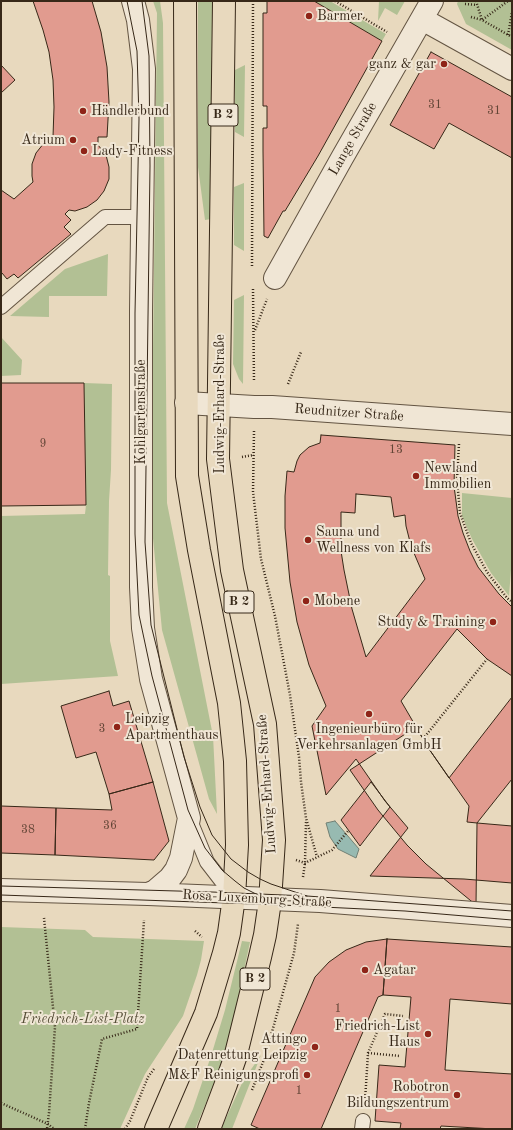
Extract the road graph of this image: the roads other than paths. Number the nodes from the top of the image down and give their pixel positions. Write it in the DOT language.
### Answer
graph roads {
  1 [pos="133,1"];
  2 [pos="185,1"];
  3 [pos="224,1"];
  4 [pos="427,10"];
  5 [pos="512,70"];
  6 [pos="143,216"];
  7 [pos="275,278"];
  8 [pos="1,307"];
  9 [pos="186,403"];
  10 [pos="218,405"];
  11 [pos="512,424"];
  12 [pos="189,818"];
  13 [pos="1,890"];
  14 [pos="148,894"];
  15 [pos="234,897"];
  16 [pos="270,899"];
  17 [pos="512,916"];
  18 [pos="156,1129"];
  19 [pos="209,1129"];
  1 -- 6 [label="street, Kohlgartenstraße"];
  2 -- 9 [label="main road, B 2"];
  3 -- 10 [label="main road, Ludwig-Erhard-Straße / B 2"];
  4 -- 5 [label="street"];
  4 -- 7 [label="street, Lange Straße"];
  6 -- 8 [label="lane"];
  6 -- 12 [label="street, Kohlgartenstraße"];
  9 -- 10 [label="street, Reudnitzer Straße"];
  9 -- 15 [label="main road, B 2"];
  10 -- 11 [label="street, Reudnitzer Straße"];
  10 -- 16 [label="main road, Ludwig-Erhard-Straße / B 2"];
  12 -- 14 [label="street, Kohlgartenstraße"];
  12 -- 15 [label="lane, Kohlgartenstraße"];
  13 -- 14 [label="street, Rosa-Luxemburg-Straße"];
  14 -- 15 [label="street, Rosa-Luxemburg-Straße"];
  15 -- 16 [label="street, Rosa-Luxemburg-Straße"];
  15 -- 18 [label="main road, B 2"];
  16 -- 17 [label="street, Rosa-Luxemburg-Straße"];
  16 -- 19 [label="main road, B 2"];
}
